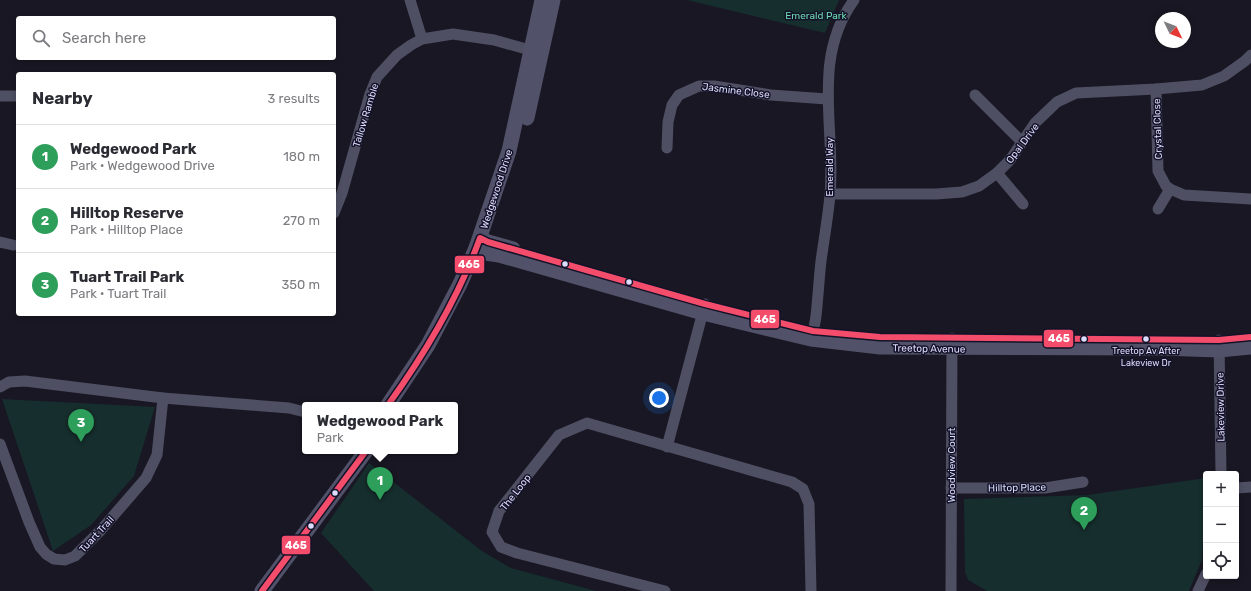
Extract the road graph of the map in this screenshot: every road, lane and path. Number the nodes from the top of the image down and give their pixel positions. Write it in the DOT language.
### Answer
graph roads {
  1 [pos="410,0"];
  2 [pos="542,0"];
  3 [pos="553,0"];
  4 [pos="854,0"];
  5 [pos="422,39"];
  6 [pos="536,52"];
  7 [pos="1251,55"];
  8 [pos="1156,89"];
  9 [pos="0,96"];
  10 [pos="16,96"];
  11 [pos="975,96"];
  12 [pos="827,99"];
  13 [pos="1022,142"];
  14 [pos="667,148"];
  15 [pos="997,173"];
  16 [pos="1170,189"];
  17 [pos="830,194"];
  18 [pos="1251,198"];
  19 [pos="1023,204"];
  20 [pos="336,207"];
  21 [pos="1158,209"];
  22 [pos="0,242"];
  23 [pos="13,245"];
  24 [pos="482,245"];
  25 [pos="704,309"];
  26 [pos="812,335"];
  27 [pos="1251,337"];
  28 [pos="952,343"];
  29 [pos="1219,345"];
  30 [pos="1251,347"];
  31 [pos="0,387"];
  32 [pos="163,398"];
  33 [pos="390,402"];
  34 [pos="402,402"];
  35 [pos="302,411"];
  36 [pos="0,444"];
  37 [pos="667,447"];
  38 [pos="359,454"];
  39 [pos="1221,471"];
  40 [pos="1083,482"];
  41 [pos="1251,487"];
  42 [pos="951,488"];
  43 [pos="1239,488"];
  44 [pos="1204,579"];
  45 [pos="257,590"];
  46 [pos="665,591"];
  47 [pos="811,591"];
  48 [pos="951,591"];
  49 [pos="1198,591"];
  1 -- 5 [label="street"];
  2 -- 6 [label="street, Wedgewood Drive"];
  3 -- 6 [label="street, Wedgewood Drive"];
  4 -- 12 [label="street, Emerald Way"];
  5 -- 6 [label="street, Tallow Ramble"];
  5 -- 20 [label="street, Tallow Ramble"];
  6 -- 24 [label="street, Wedgewood Drive"];
  7 -- 8 [label="street, Opal Drive"];
  8 -- 13 [label="street, Opal Drive"];
  8 -- 16 [label="street, Crystal Close"];
  9 -- 10 [label="street"];
  11 -- 13 [label="street"];
  12 -- 14 [label="street, Jasmine Close"];
  12 -- 17 [label="street, Emerald Way"];
  13 -- 15 [label="street, Opal Drive"];
  15 -- 17 [label="street, Opal Drive"];
  15 -- 19 [label="street"];
  16 -- 18 [label="street"];
  16 -- 21 [label="street"];
  17 -- 26 [label="street, Emerald Way"];
  22 -- 23 [label="street"];
  24 -- 25 [label="street, Treetop Avenue"];
  24 -- 33 [label="street, Wedgewood Drive"];
  24 -- 34 [label="street, Wedgewood Drive"];
  25 -- 26 [label="street, Treetop Avenue"];
  25 -- 37 [label="street"];
  26 -- 28 [label="street, Treetop Avenue"];
  27 -- 29 [label="street, Treetop Avenue"];
  28 -- 29 [label="street, Treetop Avenue"];
  28 -- 42 [label="street, Woodview Court"];
  29 -- 30 [label="street, Treetop Avenue"];
  29 -- 39 [label="street, Lakeview Drive"];
  31 -- 32 [label="street"];
  32 -- 35 [label="street"];
  32 -- 36 [label="street, Tuart Trail"];
  37 -- 46 [label="street, The Loop"];
  37 -- 47 [label="street, The Loop"];
  38 -- 45 [label="street"];
  40 -- 42 [label="street, Hilltop Place"];
  41 -- 43 [label="street"];
  42 -- 48 [label="street, Woodview Court"];
  44 -- 49 [label="street"];
}
